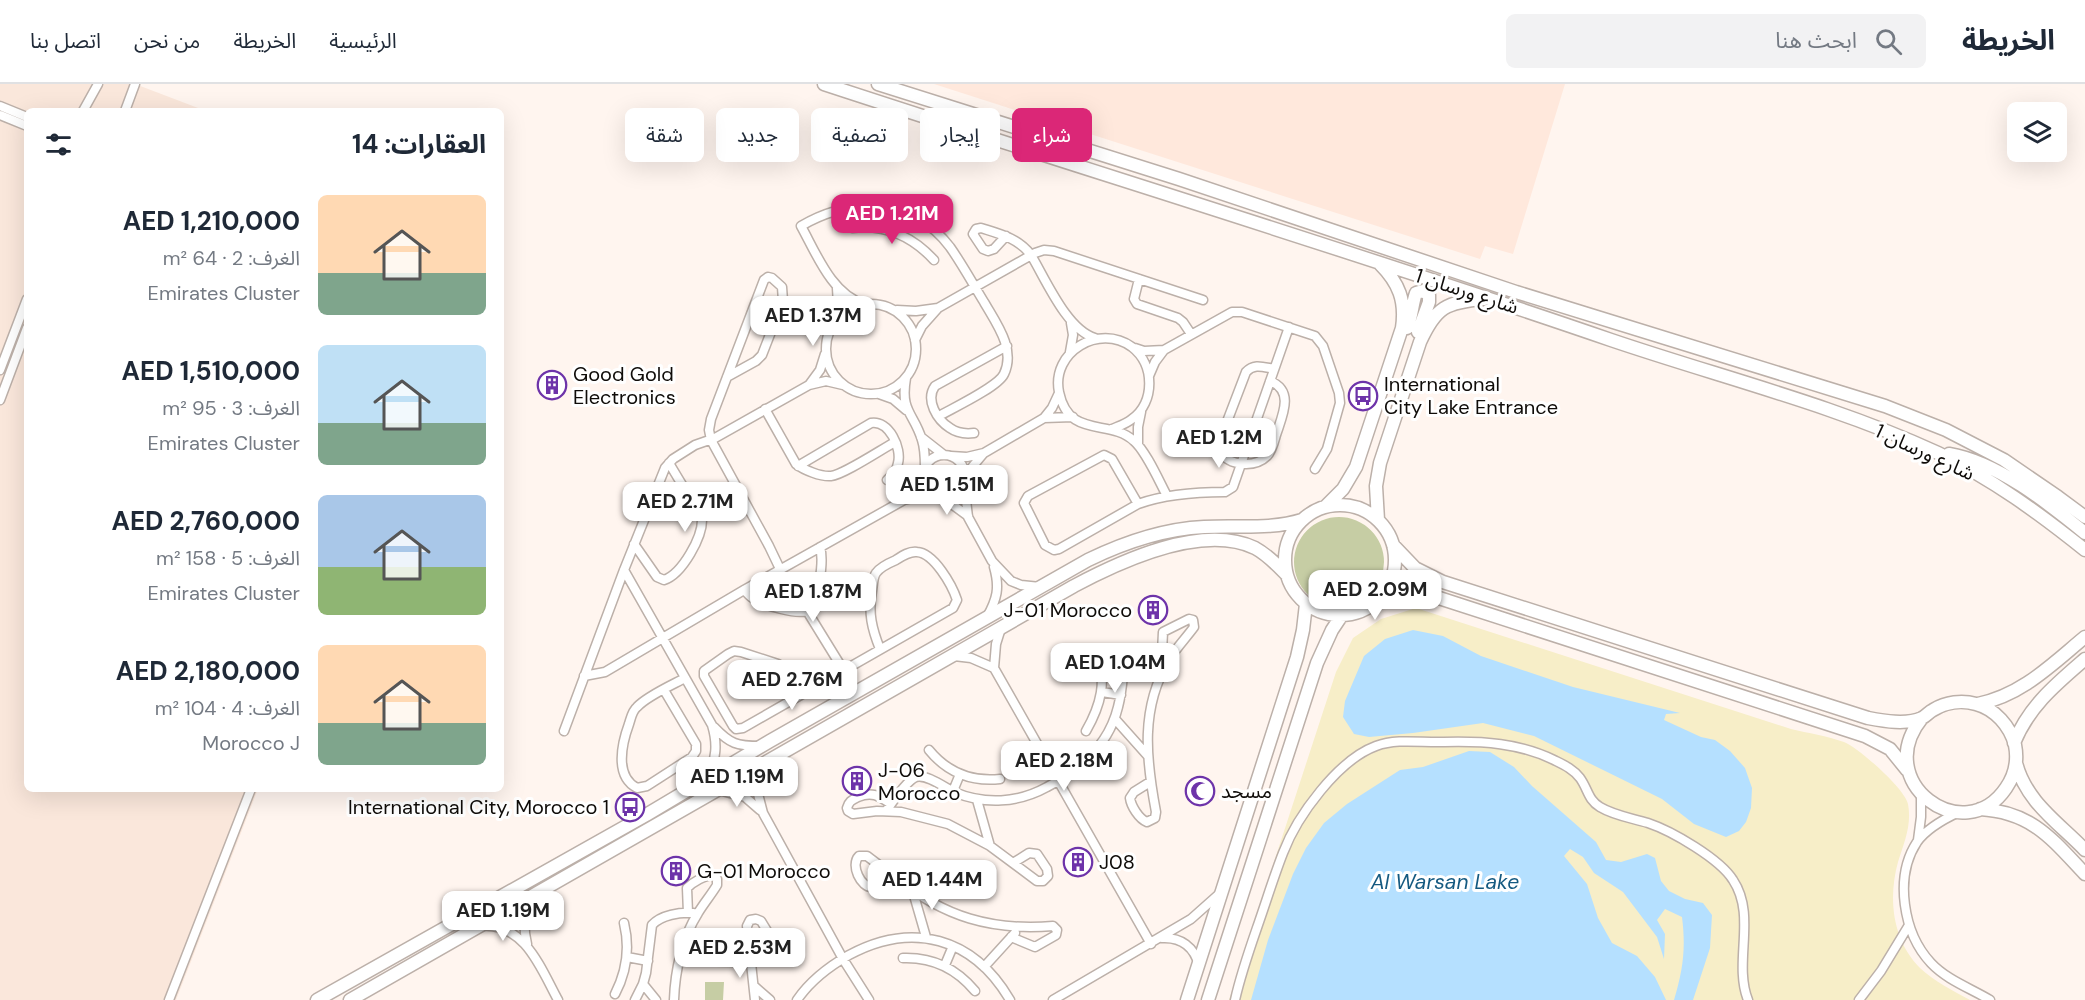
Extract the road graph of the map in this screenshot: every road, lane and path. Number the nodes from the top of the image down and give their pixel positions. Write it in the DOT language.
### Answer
graph roads {
  1 [pos="98,84"];
  2 [pos="135,84"];
  3 [pos="824,84"];
  4 [pos="878,84"];
  5 [pos="0,106"];
  6 [pos="85,108"];
  7 [pos="126,108"];
  8 [pos="0,115"];
  9 [pos="24,116"];
  10 [pos="24,125"];
  11 [pos="907,214"];
  12 [pos="852,228"];
  13 [pos="899,234"];
  14 [pos="1006,236"];
  15 [pos="1031,255"];
  16 [pos="934,260"];
  17 [pos="1377,262"];
  18 [pos="1139,279"];
  19 [pos="975,287"];
  20 [pos="837,288"];
  21 [pos="1491,298"];
  22 [pos="1203,300"];
  23 [pos="864,304"];
  24 [pos="24,307"];
  25 [pos="938,308"];
  26 [pos="894,310"];
  27 [pos="834,321"];
  28 [pos="1071,323"];
  29 [pos="1289,327"];
  30 [pos="1191,334"];
  31 [pos="24,336"];
  32 [pos="1097,338"];
  33 [pos="915,340"];
  34 [pos="1397,343"];
  35 [pos="1006,346"];
  36 [pos="1132,348"];
  37 [pos="1164,350"];
  38 [pos="826,352"];
  39 [pos="1069,354"];
  40 [pos="0,369"];
  41 [pos="1274,369"];
  42 [pos="1411,369"];
  43 [pos="1149,376"];
  44 [pos="727,377"];
  45 [pos="906,377"];
  46 [pos="1270,381"];
  47 [pos="809,385"];
  48 [pos="843,385"];
  49 [pos="878,393"];
  50 [pos="1059,393"];
  51 [pos="0,400"];
  52 [pos="765,409"];
  53 [pos="1142,409"];
  54 [pos="907,410"];
  55 [pos="939,416"];
  56 [pos="1073,417"];
  57 [pos="1044,418"];
  58 [pos="1112,429"];
  59 [pos="974,433"];
  60 [pos="921,437"];
  61 [pos="711,440"];
  62 [pos="895,442"];
  63 [pos="1138,445"];
  64 [pos="984,453"];
  65 [pos="1939,454"];
  66 [pos="947,456"];
  67 [pos="669,463"];
  68 [pos="1240,464"];
  69 [pos="798,466"];
  70 [pos="1315,469"];
  71 [pos="924,471"];
  72 [pos="887,480"];
  73 [pos="964,482"];
  74 [pos="1167,496"];
  75 [pos="940,497"];
  76 [pos="904,500"];
  77 [pos="1138,504"];
  78 [pos="1325,507"];
  79 [pos="968,517"];
  80 [pos="2085,518"];
  81 [pos="1302,520"];
  82 [pos="1378,520"];
  83 [pos="2085,533"];
  84 [pos="2070,538"];
  85 [pos="634,544"];
  86 [pos="1393,545"];
  87 [pos="820,548"];
  88 [pos="2085,550"];
  89 [pos="2085,560"];
  90 [pos="992,561"];
  91 [pos="780,569"];
  92 [pos="624,570"];
  93 [pos="1287,575"];
  94 [pos="1040,587"];
  95 [pos="744,590"];
  96 [pos="1383,595"];
  97 [pos="1306,604"];
  98 [pos="807,611"];
  99 [pos="1342,615"];
  100 [pos="987,617"];
  101 [pos="1001,628"];
  102 [pos="2084,637"];
  103 [pos="663,638"];
  104 [pos="880,649"];
  105 [pos="1096,652"];
  106 [pos="1162,652"];
  107 [pos="1174,653"];
  108 [pos="954,656"];
  109 [pos="2085,659"];
  110 [pos="994,668"];
  111 [pos="844,670"];
  112 [pos="584,676"];
  113 [pos="685,678"];
  114 [pos="664,690"];
  115 [pos="1102,692"];
  116 [pos="1121,695"];
  117 [pos="799,696"];
  118 [pos="1978,704"];
  119 [pos="1922,718"];
  120 [pos="1115,719"];
  121 [pos="712,725"];
  122 [pos="564,731"];
  123 [pos="1086,731"];
  124 [pos="2014,742"];
  125 [pos="760,747"];
  126 [pos="929,750"];
  127 [pos="1148,756"];
  128 [pos="2016,763"];
  129 [pos="764,764"];
  130 [pos="1908,771"];
  131 [pos="960,774"];
  132 [pos="708,777"];
  133 [pos="1000,779"];
  134 [pos="1057,781"];
  135 [pos="1150,782"];
  136 [pos="718,790"];
  137 [pos="954,791"];
  138 [pos="250,792"];
  139 [pos="1921,794"];
  140 [pos="977,800"];
  141 [pos="1979,809"];
  142 [pos="1959,812"];
  143 [pos="763,813"];
  144 [pos="646,815"];
  145 [pos="1918,840"];
  146 [pos="624,843"];
  147 [pos="990,846"];
  148 [pos="2085,850"];
  149 [pos="1013,863"];
  150 [pos="2085,874"];
  151 [pos="896,878"];
  152 [pos="1222,890"];
  153 [pos="913,892"];
  154 [pos="532,897"];
  155 [pos="624,923"];
  156 [pos="1909,925"];
  157 [pos="481,927"];
  158 [pos="1019,928"];
  159 [pos="926,937"];
  160 [pos="1011,937"];
  161 [pos="1162,938"];
  162 [pos="1151,944"];
  163 [pos="411,946"];
  164 [pos="953,946"];
  165 [pos="528,948"];
  166 [pos="627,957"];
  167 [pos="903,958"];
  168 [pos="843,959"];
  169 [pos="648,961"];
  170 [pos="680,961"];
  171 [pos="1198,965"];
  172 [pos="945,966"];
  173 [pos="984,967"];
  174 [pos="382,981"];
  175 [pos="643,984"];
  176 [pos="754,986"];
  177 [pos="975,991"];
  178 [pos="615,994"];
  179 [pos="169,1000"];
  180 [pos="317,1000"];
  181 [pos="350,1000"];
  182 [pos="558,1000"];
  183 [pos="634,1000"];
  184 [pos="656,1000"];
  185 [pos="674,1000"];
  186 [pos="754,1000"];
  187 [pos="770,1000"];
  188 [pos="797,1000"];
  189 [pos="869,1000"];
  190 [pos="1010,1000"];
  191 [pos="1053,1000"];
  192 [pos="1187,1000"];
  193 [pos="1208,1000"];
  194 [pos="1235,1000"];
  195 [pos="1748,1000"];
  196 [pos="1859,1000"];
  197 [pos="1990,1000"];
  1 -- 6 [label="street"];
  2 -- 7 [label="street"];
  3 -- 17 [label="street, شارع ورسان 1"];
  4 -- 80 [label="street, شارع ورسان 1"];
  5 -- 9 [label="street"];
  8 -- 10 [label="street"];
  11 -- 13 [label="street"];
  11 -- 19 [label="street"];
  11 -- 20 [label="street"];
  12 -- 13 [label="street"];
  13 -- 16 [label="street"];
  14 -- 15 [label="street"];
  15 -- 18 [label="street"];
  15 -- 19 [label="street"];
  15 -- 28 [label="street"];
  17 -- 21 [label="street, شارع ورسان 1"];
  17 -- 34 [label="street"];
  18 -- 22 [label="street"];
  18 -- 30 [label="street"];
  19 -- 25 [label="street"];
  19 -- 35 [label="street"];
  20 -- 23 [label="street"];
  20 -- 27 [label="street"];
  21 -- 42 [label="street"];
  21 -- 65 [label="street, شارع ورسان 1"];
  23 -- 26 [label="street"];
  23 -- 27 [label="street"];
  24 -- 40 [label="street"];
  25 -- 26 [label="street"];
  25 -- 33 [label="street"];
  26 -- 33 [label="street"];
  27 -- 38 [label="street"];
  28 -- 32 [label="street"];
  28 -- 39 [label="street"];
  29 -- 30 [label="street"];
  29 -- 41 [label="street"];
  29 -- 70 [label="street"];
  30 -- 37 [label="street"];
  31 -- 51 [label="street"];
  32 -- 36 [label="street"];
  32 -- 39 [label="street"];
  33 -- 45 [label="street"];
  34 -- 42 [label="street"];
  34 -- 78 [label="street"];
  35 -- 55 [label="street"];
  35 -- 55 [label="street"];
  36 -- 37 [label="street"];
  36 -- 43 [label="street"];
  37 -- 43 [label="street"];
  38 -- 47 [label="street"];
  38 -- 48 [label="street"];
  39 -- 50 [label="street"];
  41 -- 46 [label="street"];
  41 -- 68 [label="street"];
  42 -- 82 [label="street"];
  43 -- 53 [label="street"];
  44 -- 44 [label="street"];
  44 -- 61 [label="street"];
  45 -- 49 [label="street"];
  45 -- 54 [label="street"];
  46 -- 68 [label="street"];
  46 -- 68 [label="street"];
  47 -- 48 [label="street"];
  47 -- 52 [label="street"];
  48 -- 49 [label="street"];
  49 -- 54 [label="street"];
  50 -- 56 [label="street"];
  50 -- 57 [label="street"];
  52 -- 61 [label="street"];
  52 -- 69 [label="street"];
  53 -- 58 [label="street"];
  53 -- 63 [label="street"];
  54 -- 60 [label="street"];
  55 -- 59 [label="street"];
  56 -- 57 [label="street"];
  56 -- 58 [label="street"];
  57 -- 64 [label="street"];
  58 -- 63 [label="street"];
  60 -- 66 [label="street"];
  60 -- 71 [label="street"];
  61 -- 67 [label="street"];
  61 -- 91 [label="street"];
  62 -- 69 [label="street"];
  62 -- 69 [label="street"];
  62 -- 72 [label="street"];
  63 -- 74 [label="street"];
  64 -- 66 [label="street"];
  64 -- 73 [label="street"];
  65 -- 83 [label="street"];
  65 -- 84 [label="street, شارع ورسان 1"];
  66 -- 71 [label="street"];
  66 -- 73 [label="street"];
  67 -- 85 [label="street"];
  67 -- 85 [label="street"];
  68 -- 74 [label="street"];
  71 -- 75 [label="street"];
  71 -- 76 [label="street"];
  73 -- 75 [label="street"];
  73 -- 79 [label="street"];
  74 -- 77 [label="street"];
  75 -- 76 [label="street"];
  75 -- 79 [label="street"];
  76 -- 87 [label="street"];
  77 -- 77 [label="street"];
  78 -- 81 [label="street"];
  78 -- 82 [label="street"];
  79 -- 90 [label="street"];
  81 -- 93 [label="street"];
  81 -- 94 [label="street"];
  82 -- 86 [label="street"];
  84 -- 88 [label="street, شارع ورسان 1"];
  84 -- 89 [label="street"];
  85 -- 92 [label="street"];
  86 -- 96 [label="street"];
  86 -- 119 [label="street"];
  87 -- 91 [label="street"];
  87 -- 98 [label="street"];
  90 -- 94 [label="street"];
  90 -- 100 [label="street"];
  91 -- 95 [label="street"];
  92 -- 103 [label="street"];
  92 -- 112 [label="street"];
  93 -- 97 [label="street"];
  93 -- 101 [label="street"];
  94 -- 100 [label="street"];
  95 -- 98 [label="street"];
  95 -- 103 [label="street"];
  96 -- 99 [label="street"];
  96 -- 130 [label="street"];
  97 -- 99 [label="street"];
  97 -- 152 [label="street"];
  98 -- 111 [label="street"];
  99 -- 193 [label="street"];
  100 -- 125 [label="street"];
  101 -- 108 [label="street"];
  101 -- 110 [label="street"];
  102 -- 118 [label="street"];
  103 -- 112 [label="street"];
  103 -- 113 [label="street"];
  104 -- 104 [label="street"];
  104 -- 111 [label="street"];
  105 -- 115 [label="street"];
  106 -- 107 [label="street"];
  106 -- 107 [label="street"];
  106 -- 116 [label="street"];
  107 -- 127 [label="street"];
  108 -- 110 [label="street"];
  108 -- 129 [label="street"];
  109 -- 124 [label="street"];
  110 -- 134 [label="street"];
  111 -- 117 [label="street"];
  112 -- 122 [label="street"];
  113 -- 114 [label="street"];
  113 -- 121 [label="street"];
  114 -- 114 [label="street"];
  115 -- 116 [label="street"];
  115 -- 123 [label="street"];
  116 -- 120 [label="street"];
  117 -- 117 [label="street"];
  118 -- 119 [label="street"];
  118 -- 124 [label="street"];
  119 -- 130 [label="street"];
  120 -- 127 [label="street"];
  120 -- 134 [label="street"];
  121 -- 125 [label="street"];
  121 -- 132 [label="street"];
  124 -- 128 [label="street"];
  125 -- 132 [label="street"];
  126 -- 131 [label="street"];
  127 -- 135 [label="street"];
  128 -- 141 [label="street"];
  128 -- 148 [label="street"];
  129 -- 136 [label="street"];
  129 -- 143 [label="street"];
  130 -- 139 [label="street"];
  131 -- 133 [label="street"];
  131 -- 137 [label="street"];
  132 -- 144 [label="street"];
  134 -- 140 [label="street"];
  134 -- 162 [label="street"];
  136 -- 143 [label="street"];
  136 -- 146 [label="street"];
  137 -- 140 [label="street"];
  137 -- 147 [label="street"];
  138 -- 179 [label="street"];
  139 -- 142 [label="street"];
  139 -- 145 [label="street"];
  140 -- 147 [label="street"];
  141 -- 142 [label="street"];
  141 -- 150 [label="street"];
  142 -- 145 [label="street"];
  143 -- 168 [label="street"];
  144 -- 146 [label="street"];
  144 -- 163 [label="street"];
  145 -- 156 [label="street"];
  146 -- 154 [label="street"];
  147 -- 149 [label="street"];
  151 -- 151 [label="street"];
  151 -- 153 [label="street"];
  152 -- 161 [label="street"];
  152 -- 171 [label="street"];
  153 -- 158 [label="street"];
  153 -- 159 [label="street"];
  154 -- 157 [label="street"];
  154 -- 165 [label="street"];
  155 -- 166 [label="street"];
  156 -- 196 [label="street"];
  156 -- 197 [label="street"];
  157 -- 165 [label="street"];
  157 -- 174 [label="street"];
  158 -- 160 [label="street"];
  158 -- 160 [label="street"];
  159 -- 164 [label="street"];
  159 -- 168 [label="street"];
  160 -- 173 [label="street"];
  161 -- 162 [label="street"];
  161 -- 171 [label="street"];
  162 -- 191 [label="street"];
  163 -- 174 [label="street"];
  163 -- 180 [label="street"];
  164 -- 172 [label="street"];
  164 -- 173 [label="street"];
  165 -- 182 [label="street"];
  166 -- 169 [label="street"];
  166 -- 178 [label="street"];
  167 -- 172 [label="street"];
  168 -- 188 [label="street"];
  168 -- 189 [label="street"];
  169 -- 170 [label="street"];
  169 -- 175 [label="street"];
  170 -- 176 [label="street"];
  170 -- 185 [label="street"];
  171 -- 192 [label="street"];
  172 -- 177 [label="street"];
  173 -- 190 [label="street"];
  174 -- 181 [label="street"];
  175 -- 183 [label="street"];
  175 -- 184 [label="street"];
  176 -- 186 [label="street"];
  176 -- 187 [label="street"];
  194 -- 195 [label="street"];
}
